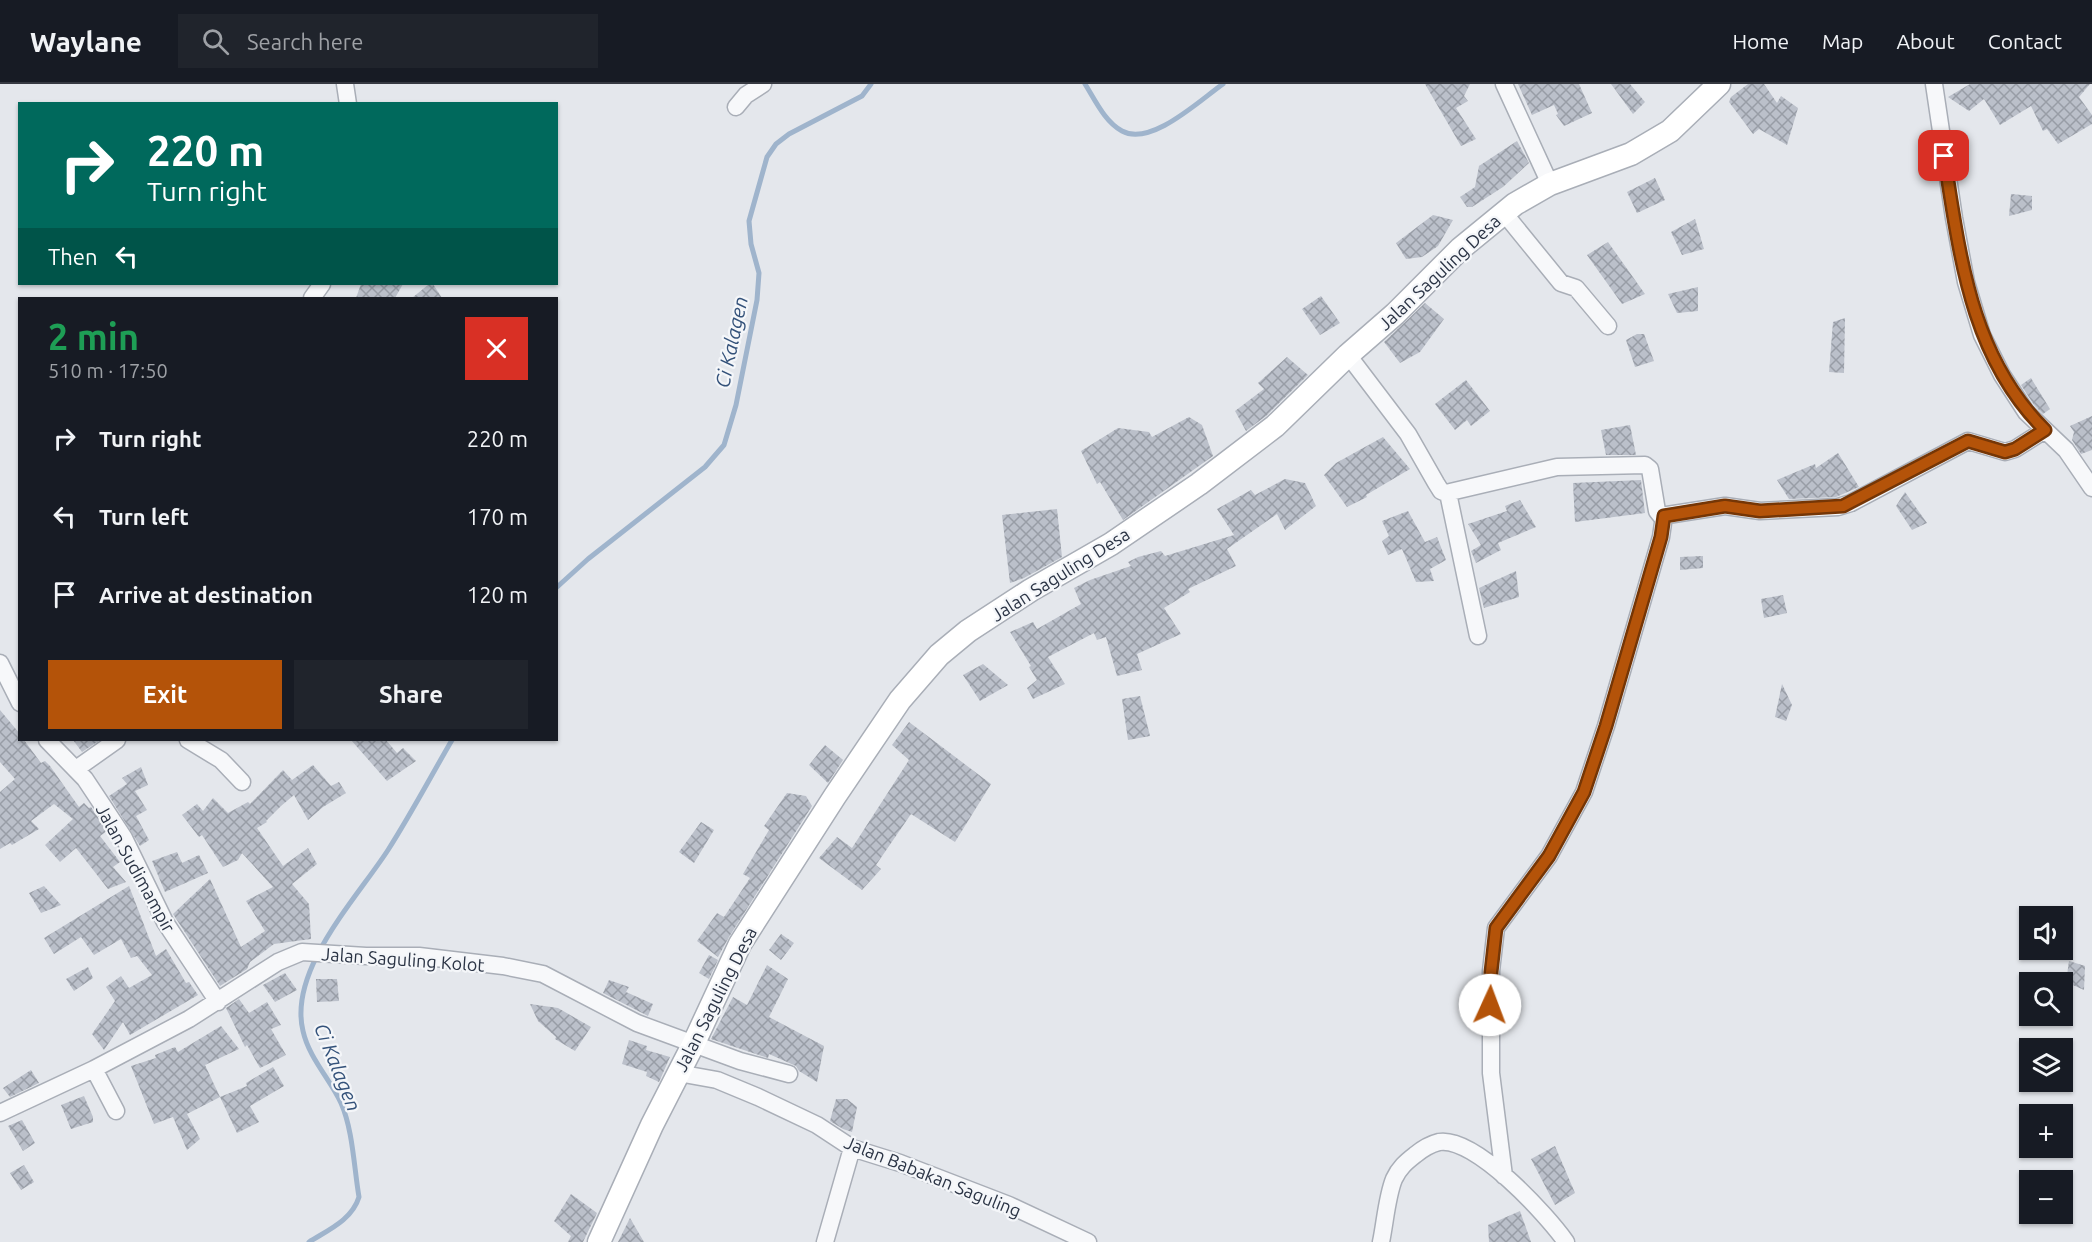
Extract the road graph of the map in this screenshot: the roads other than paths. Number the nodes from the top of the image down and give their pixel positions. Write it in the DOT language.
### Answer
graph roads {
  1 [pos="345,84"];
  2 [pos="763,84"];
  3 [pos="1504,84"];
  4 [pos="1719,84"];
  5 [pos="1934,84"];
  6 [pos="348,102"];
  7 [pos="736,107"];
  8 [pos="1550,184"];
  9 [pos="1503,213"];
  10 [pos="1608,326"];
  11 [pos="1348,355"];
  12 [pos="2045,430"];
  13 [pos="2092,488"];
  14 [pos="1449,493"];
  15 [pos="1664,516"];
  16 [pos="1478,636"];
  17 [pos="0,663"];
  18 [pos="15,680"];
  19 [pos="48,741"];
  20 [pos="116,741"];
  21 [pos="191,741"];
  22 [pos="76,769"];
  23 [pos="242,782"];
  24 [pos="218,1002"];
  25 [pos="693,1045"];
  26 [pos="94,1070"];
  27 [pos="678,1073"];
  28 [pos="789,1074"];
  29 [pos="117,1111"];
  30 [pos="0,1113"];
  31 [pos="852,1148"];
  32 [pos="1504,1176"];
  33 [pos="598,1242"];
  34 [pos="825,1242"];
  35 [pos="1088,1242"];
  36 [pos="1381,1242"];
  37 [pos="1566,1242"];
  1 -- 6 [label="street"];
  2 -- 7 [label="street"];
  3 -- 8 [label="street"];
  4 -- 8 [label="street, Jalan Saguling Desa"];
  5 -- 12 [label="street"];
  8 -- 9 [label="street, Jalan Saguling Desa"];
  9 -- 10 [label="street"];
  9 -- 11 [label="street, Jalan Saguling Desa"];
  11 -- 14 [label="street"];
  11 -- 25 [label="street, Jalan Saguling Desa"];
  12 -- 13 [label="street"];
  12 -- 15 [label="street"];
  14 -- 15 [label="street"];
  14 -- 16 [label="street"];
  15 -- 32 [label="street"];
  17 -- 18 [label="street"];
  19 -- 22 [label="street, Jalan Sudimampir"];
  20 -- 22 [label="street"];
  21 -- 23 [label="street"];
  22 -- 24 [label="street, Jalan Sudimampir"];
  24 -- 25 [label="street, Jalan Saguling Kolot"];
  24 -- 26 [label="street, Jalan Saguling Kolot"];
  25 -- 27 [label="street, Jalan Saguling Desa"];
  25 -- 28 [label="street, Jalan Saguling Kolot"];
  26 -- 29 [label="street"];
  26 -- 30 [label="street, Jalan Saguling Kolot"];
  27 -- 31 [label="street, Jalan Babakan Saguling"];
  27 -- 33 [label="street, Jalan Saguling Desa"];
  31 -- 34 [label="street"];
  31 -- 35 [label="street, Jalan Babakan Saguling"];
  32 -- 36 [label="street"];
  32 -- 37 [label="street"];
}
